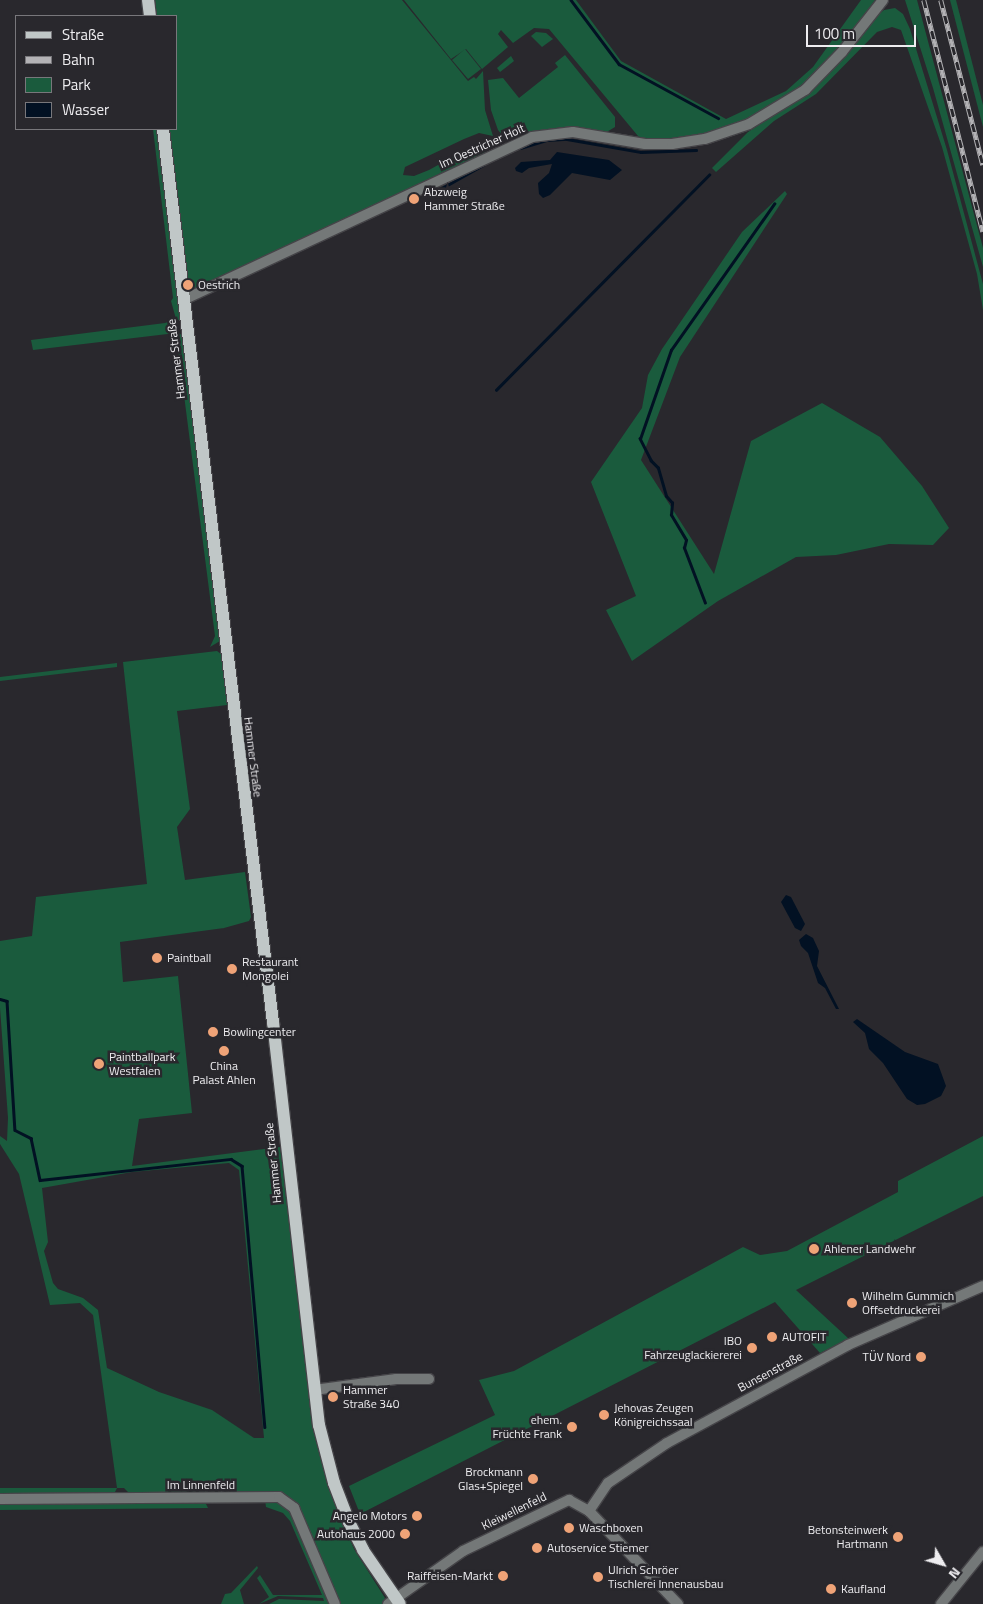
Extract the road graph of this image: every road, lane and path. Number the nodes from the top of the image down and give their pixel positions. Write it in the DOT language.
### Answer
graph roads {
  1 [pos="148,0"];
  2 [pos="883,0"];
  3 [pos="150,15"];
  4 [pos="163,130"];
  5 [pos="183,300"];
  6 [pos="983,1286"];
  7 [pos="429,1379"];
  8 [pos="314,1390"];
  9 [pos="0,1499"];
  10 [pos="589,1511"];
  11 [pos="983,1552"];
  12 [pos="395,1602"];
  13 [pos="335,1604"];
  14 [pos="678,1604"];
  15 [pos="941,1604"];
  1 -- 3 [label="main road"];
  2 -- 5 [label="street, Im Oestricher Holt"];
  4 -- 5 [label="main road, Hammer Straße"];
  5 -- 8 [label="main road, Hammer Straße"];
  6 -- 10 [label="street, Bunsenstraße"];
  7 -- 8 [label="street"];
  8 -- 12 [label="main road, Hammer Straße"];
  9 -- 13 [label="street, Im Linnenfeld"];
  10 -- 12 [label="street, Kleiwellenfeld"];
  10 -- 14 [label="street, Kleiwellenfeld"];
  11 -- 15 [label="street"];
}
